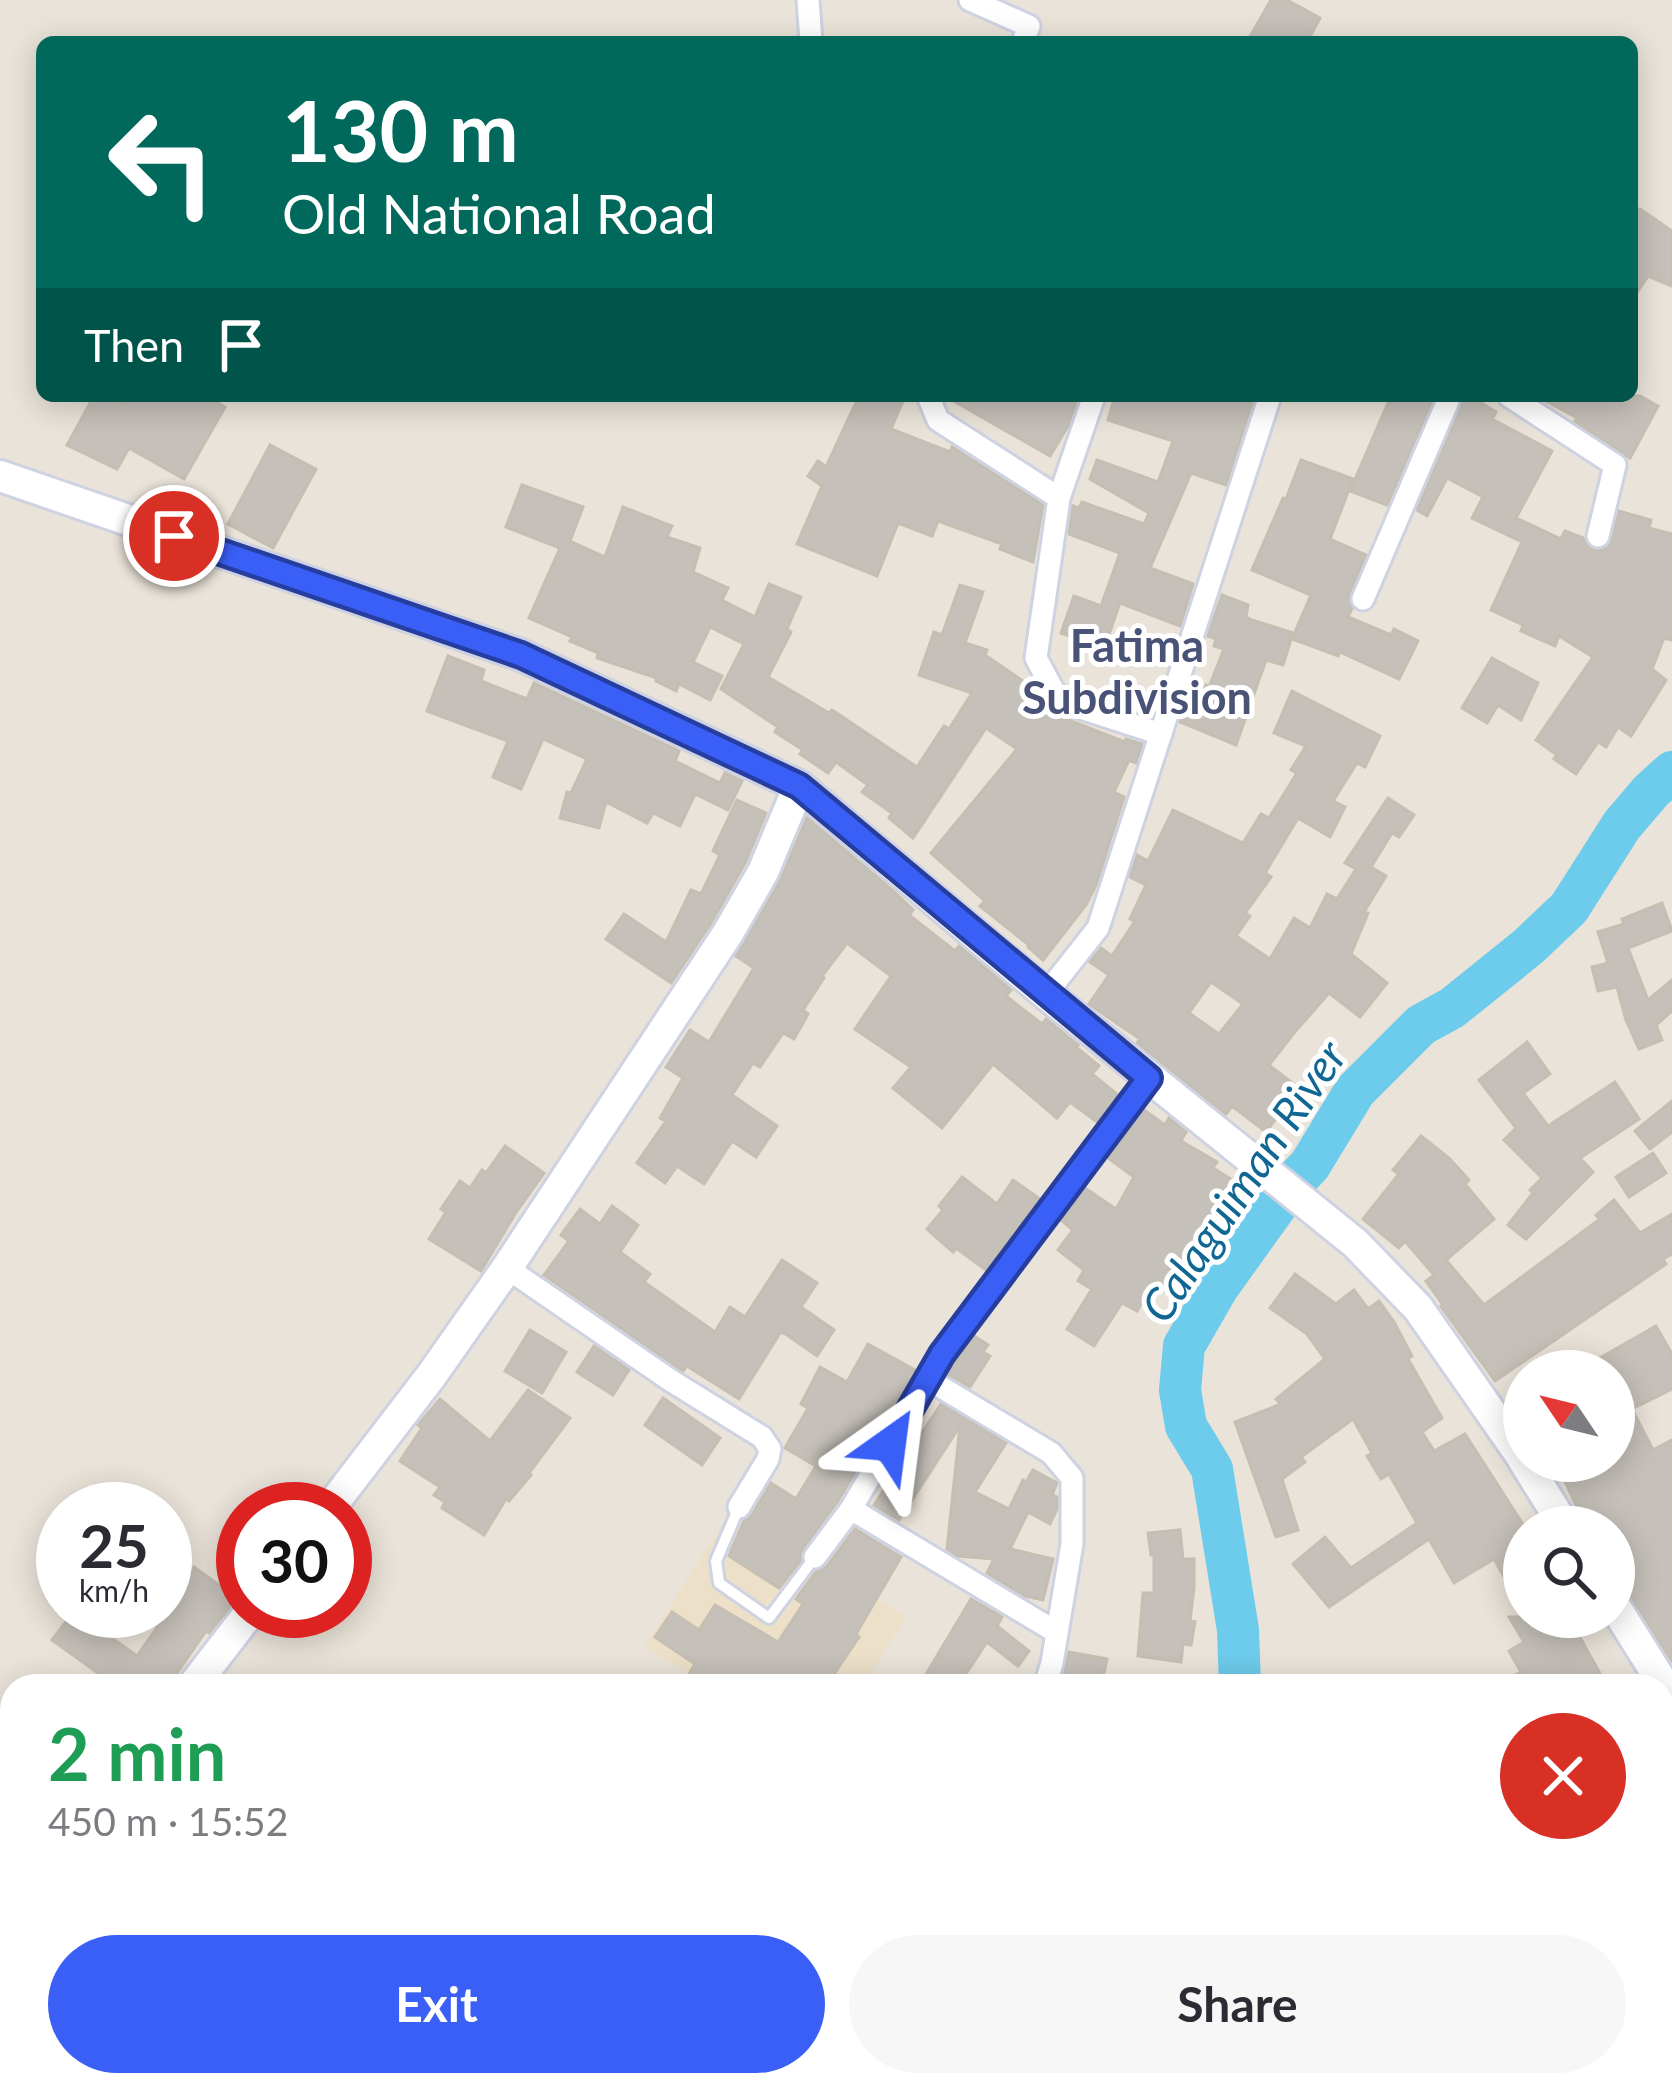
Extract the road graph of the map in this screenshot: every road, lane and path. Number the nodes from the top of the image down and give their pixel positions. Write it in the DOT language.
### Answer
graph roads {
  1 [pos="808,0"];
  2 [pos="970,0"];
  3 [pos="811,36"];
  4 [pos="1025,36"];
  5 [pos="930,402"];
  6 [pos="1092,402"];
  7 [pos="1268,402"];
  8 [pos="1447,402"];
  9 [pos="1518,402"];
  10 [pos="0,476"];
  11 [pos="1059,498"];
  12 [pos="1598,536"];
  13 [pos="1363,599"];
  14 [pos="1161,734"];
  15 [pos="799,786"];
  16 [pos="1046,994"];
  17 [pos="1149,1078"];
  18 [pos="507,1268"];
  19 [pos="929,1380"];
  20 [pos="1503,1431"];
  21 [pos="350,1482"];
  22 [pos="739,1507"];
  23 [pos="850,1509"];
  24 [pos="815,1557"];
  25 [pos="1056,1632"];
  26 [pos="229,1638"];
  27 [pos="1633,1638"];
  28 [pos="202,1674"];
  29 [pos="1049,1674"];
  30 [pos="1654,1674"];
  1 -- 3 [label="street"];
  2 -- 4 [label="street"];
  5 -- 11 [label="street"];
  6 -- 11 [label="street"];
  7 -- 14 [label="street"];
  8 -- 13 [label="street"];
  9 -- 12 [label="street"];
  10 -- 15 [label="main road"];
  11 -- 14 [label="street"];
  14 -- 16 [label="street"];
  15 -- 16 [label="main road"];
  15 -- 18 [label="main road"];
  16 -- 17 [label="main road"];
  17 -- 19 [label="street"];
  17 -- 20 [label="main road"];
  18 -- 21 [label="main road"];
  18 -- 22 [label="street"];
  19 -- 23 [label="street"];
  19 -- 25 [label="street"];
  22 -- 24 [label="lane"];
  23 -- 24 [label="street"];
  23 -- 25 [label="street"];
  25 -- 29 [label="street"];
  26 -- 28 [label="main road"];
  27 -- 30 [label="main road"];
}
